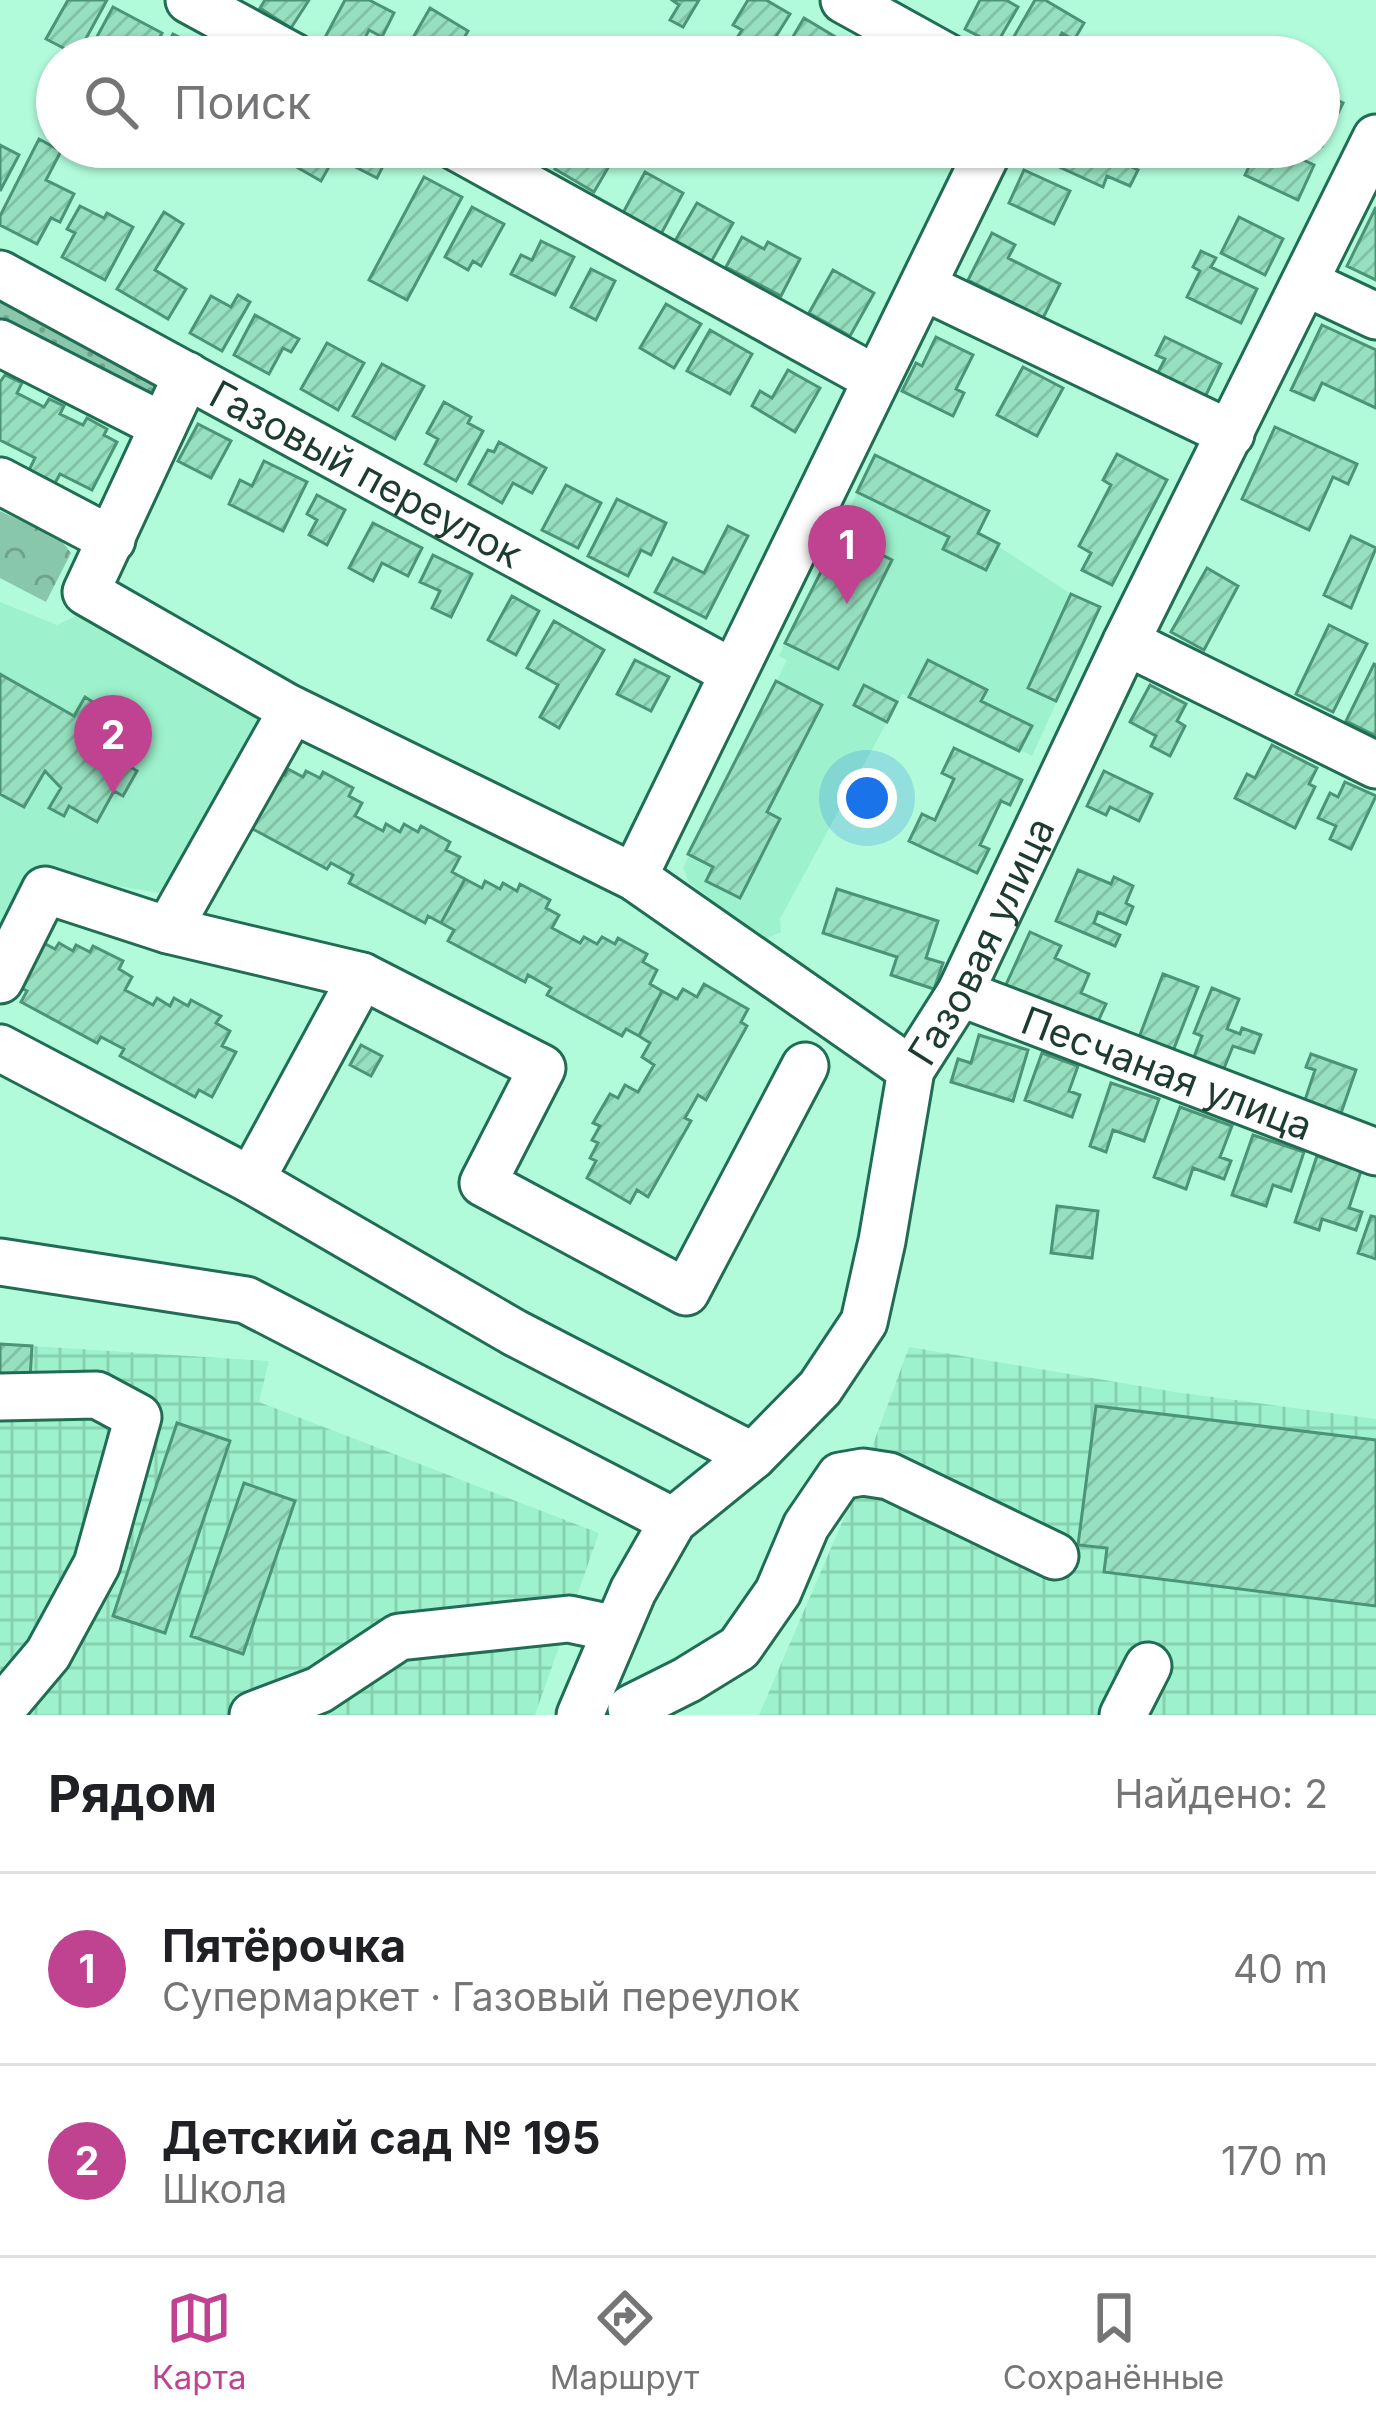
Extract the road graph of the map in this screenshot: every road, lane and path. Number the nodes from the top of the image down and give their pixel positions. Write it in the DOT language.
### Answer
graph roads {
  1 [pos="844,0"];
  2 [pos="211,5"];
  3 [pos="260,36"];
  4 [pos="908,36"];
  5 [pos="1376,138"];
  6 [pos="494,168"];
  7 [pos="980,168"];
  8 [pos="0,274"];
  9 [pos="1306,283"];
  10 [pos="924,286"];
  11 [pos="1376,316"];
  12 [pos="0,343"];
  13 [pos="187,375"];
  14 [pos="876,379"];
  15 [pos="163,426"];
  16 [pos="1231,434"];
  17 [pos="0,481"];
  18 [pos="112,540"];
  19 [pos="1126,642"];
  20 [pos="732,672"];
  21 [pos="292,710"];
  22 [pos="1376,765"];
  23 [pos="634,877"];
  24 [pos="167,930"];
  25 [pos="362,976"];
  26 [pos="0,980"];
  27 [pos="960,993"];
  28 [pos="0,1048"];
  29 [pos="806,1066"];
  30 [pos="911,1070"];
  31 [pos="1376,1152"];
  32 [pos="251,1180"];
  33 [pos="0,1262"];
  34 [pos="0,1397"];
  35 [pos="753,1456"];
  36 [pos="673,1521"];
  37 [pos="1055,1556"];
  38 [pos="616,1629"];
  39 [pos="1148,1666"];
  40 [pos="315,1702"];
  41 [pos="611,1708"];
  42 [pos="0,1711"];
  43 [pos="253,1715"];
  44 [pos="1123,1715"];
  1 -- 4 [label="street"];
  2 -- 3 [label="street"];
  5 -- 9 [label="street, Газовая улица"];
  6 -- 14 [label="street"];
  7 -- 10 [label="street"];
  8 -- 13 [label="street, Газовый переулок"];
  9 -- 11 [label="street"];
  9 -- 16 [label="street, Газовая улица"];
  10 -- 14 [label="street"];
  10 -- 16 [label="street"];
  12 -- 15 [label="street"];
  13 -- 15 [label="street"];
  13 -- 20 [label="street, Газовый переулок"];
  14 -- 20 [label="street"];
  15 -- 18 [label="street"];
  16 -- 19 [label="street, Газовая улица"];
  17 -- 18 [label="street"];
  18 -- 21 [label="street"];
  19 -- 22 [label="street"];
  19 -- 27 [label="street, Газовая улица"];
  20 -- 23 [label="street"];
  21 -- 23 [label="street"];
  21 -- 24 [label="street"];
  23 -- 30 [label="street"];
  24 -- 25 [label="street"];
  24 -- 26 [label="street"];
  25 -- 29 [label="street"];
  25 -- 32 [label="street"];
  27 -- 30 [label="street, Газовая улица"];
  27 -- 31 [label="street, Песчаная улица"];
  28 -- 32 [label="street"];
  30 -- 35 [label="street, Газовая улица"];
  32 -- 35 [label="street"];
  33 -- 36 [label="street"];
  34 -- 42 [label="street"];
  35 -- 36 [label="street, Газовая улица"];
  36 -- 38 [label="street, Газовая улица"];
  37 -- 41 [label="street"];
  38 -- 40 [label="street"];
  38 -- 41 [label="street, Газовая улица"];
  39 -- 44 [label="street"];
  40 -- 43 [label="street"];
}
